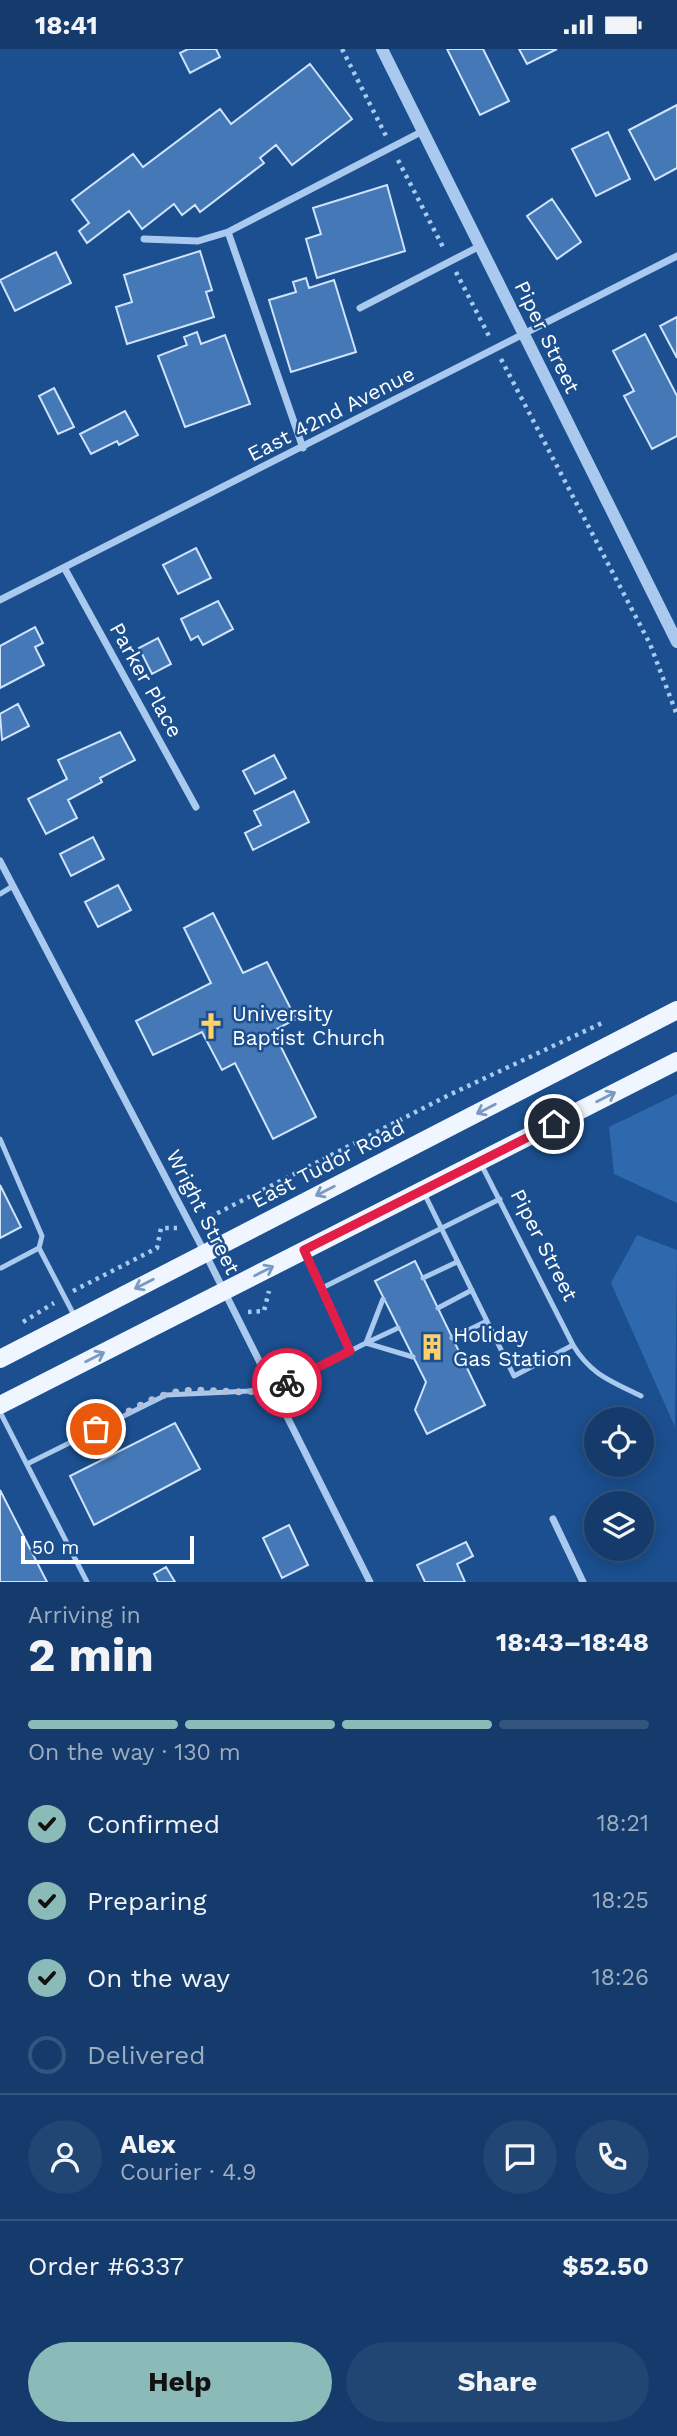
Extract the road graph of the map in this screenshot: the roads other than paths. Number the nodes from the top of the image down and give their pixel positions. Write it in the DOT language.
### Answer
graph roads {
  1 [pos="382,49"];
  2 [pos="423,131"];
  3 [pos="228,232"];
  4 [pos="144,239"];
  5 [pos="480,246"];
  6 [pos="677,256"];
  7 [pos="360,308"];
  8 [pos="525,335"];
  9 [pos="303,448"];
  10 [pos="65,569"];
  11 [pos="0,600"];
  12 [pos="677,642"];
  13 [pos="196,807"];
  14 [pos="0,861"];
  15 [pos="13,886"];
  16 [pos="0,894"];
  17 [pos="677,1010"];
  18 [pos="677,1061"];
  19 [pos="0,1139"];
  20 [pos="480,1161"];
  21 [pos="422,1191"];
  22 [pos="500,1199"];
  23 [pos="441,1229"];
  24 [pos="39,1248"];
  25 [pos="304,1250"];
  26 [pos="205,1253"];
  27 [pos="457,1262"];
  28 [pos="1,1268"];
  29 [pos="424,1278"];
  30 [pos="322,1288"];
  31 [pos="472,1290"];
  32 [pos="223,1292"];
  33 [pos="383,1299"];
  34 [pos="438,1308"];
  35 [pos="76,1319"];
  36 [pos="486,1321"];
  37 [pos="398,1328"];
  38 [pos="452,1338"];
  39 [pos="366,1343"];
  40 [pos="573,1345"];
  41 [pos="350,1351"];
  42 [pos="413,1357"];
  43 [pos="0,1359"];
  44 [pos="273,1390"];
  45 [pos="641,1396"];
  46 [pos="0,1405"];
  47 [pos="0,1412"];
  48 [pos="27,1464"];
  49 [pos="553,1519"];
  50 [pos="88,1582"];
  51 [pos="370,1582"];
  52 [pos="583,1582"];
  1 -- 2 [label="street, Piper Street"];
  2 -- 3 [label="street"];
  2 -- 5 [label="street, Piper Street"];
  3 -- 4 [label="street"];
  3 -- 9 [label="street"];
  5 -- 7 [label="street"];
  5 -- 8 [label="street, Piper Street"];
  6 -- 8 [label="street, East 42nd Avenue"];
  8 -- 9 [label="street, East 42nd Avenue"];
  8 -- 12 [label="street, Piper Street"];
  9 -- 10 [label="street, East 42nd Avenue"];
  10 -- 11 [label="street, East 42nd Avenue"];
  10 -- 13 [label="street, Parker Place"];
  14 -- 15 [label="street, Wright Street"];
  15 -- 16 [label="lane"];
  15 -- 26 [label="street, Wright Street"];
  17 -- 26 [label="main road, East Tudor Road, one-way"];
  20 -- 18 [label="main road, one-way"];
  19 -- 24 [label="lane"];
  20 -- 21 [label="main road"];
  20 -- 22 [label="lane, Piper Street"];
  21 -- 23 [label="lane"];
  21 -- 25 [label="main road"];
  22 -- 23 [label="lane"];
  22 -- 40 [label="lane, Piper Street"];
  23 -- 27 [label="lane"];
  23 -- 30 [label="lane"];
  24 -- 28 [label="lane"];
  24 -- 35 [label="lane"];
  25 -- 30 [label="lane"];
  32 -- 25 [label="main road, one-way"];
  26 -- 32 [label="street, Wright Street"];
  26 -- 35 [label="main road, East Tudor Road, one-way"];
  27 -- 29 [label="lane"];
  27 -- 31 [label="lane"];
  30 -- 41 [label="lane"];
  31 -- 34 [label="lane"];
  31 -- 36 [label="lane"];
  32 -- 44 [label="street, Wright Street"];
  46 -- 32 [label="main road, one-way"];
  33 -- 39 [label="lane"];
  35 -- 43 [label="main road, East Tudor Road"];
  36 -- 38 [label="lane"];
  36 -- 40 [label="lane"];
  37 -- 39 [label="lane"];
  39 -- 41 [label="lane"];
  39 -- 42 [label="lane"];
  40 -- 45 [label="lane, Piper Street"];
  41 -- 44 [label="lane"];
  44 -- 48 [label="lane"];
  44 -- 51 [label="street, Wright Street"];
  47 -- 48 [label="lane"];
  48 -- 50 [label="lane"];
  49 -- 52 [label="street"];
}
